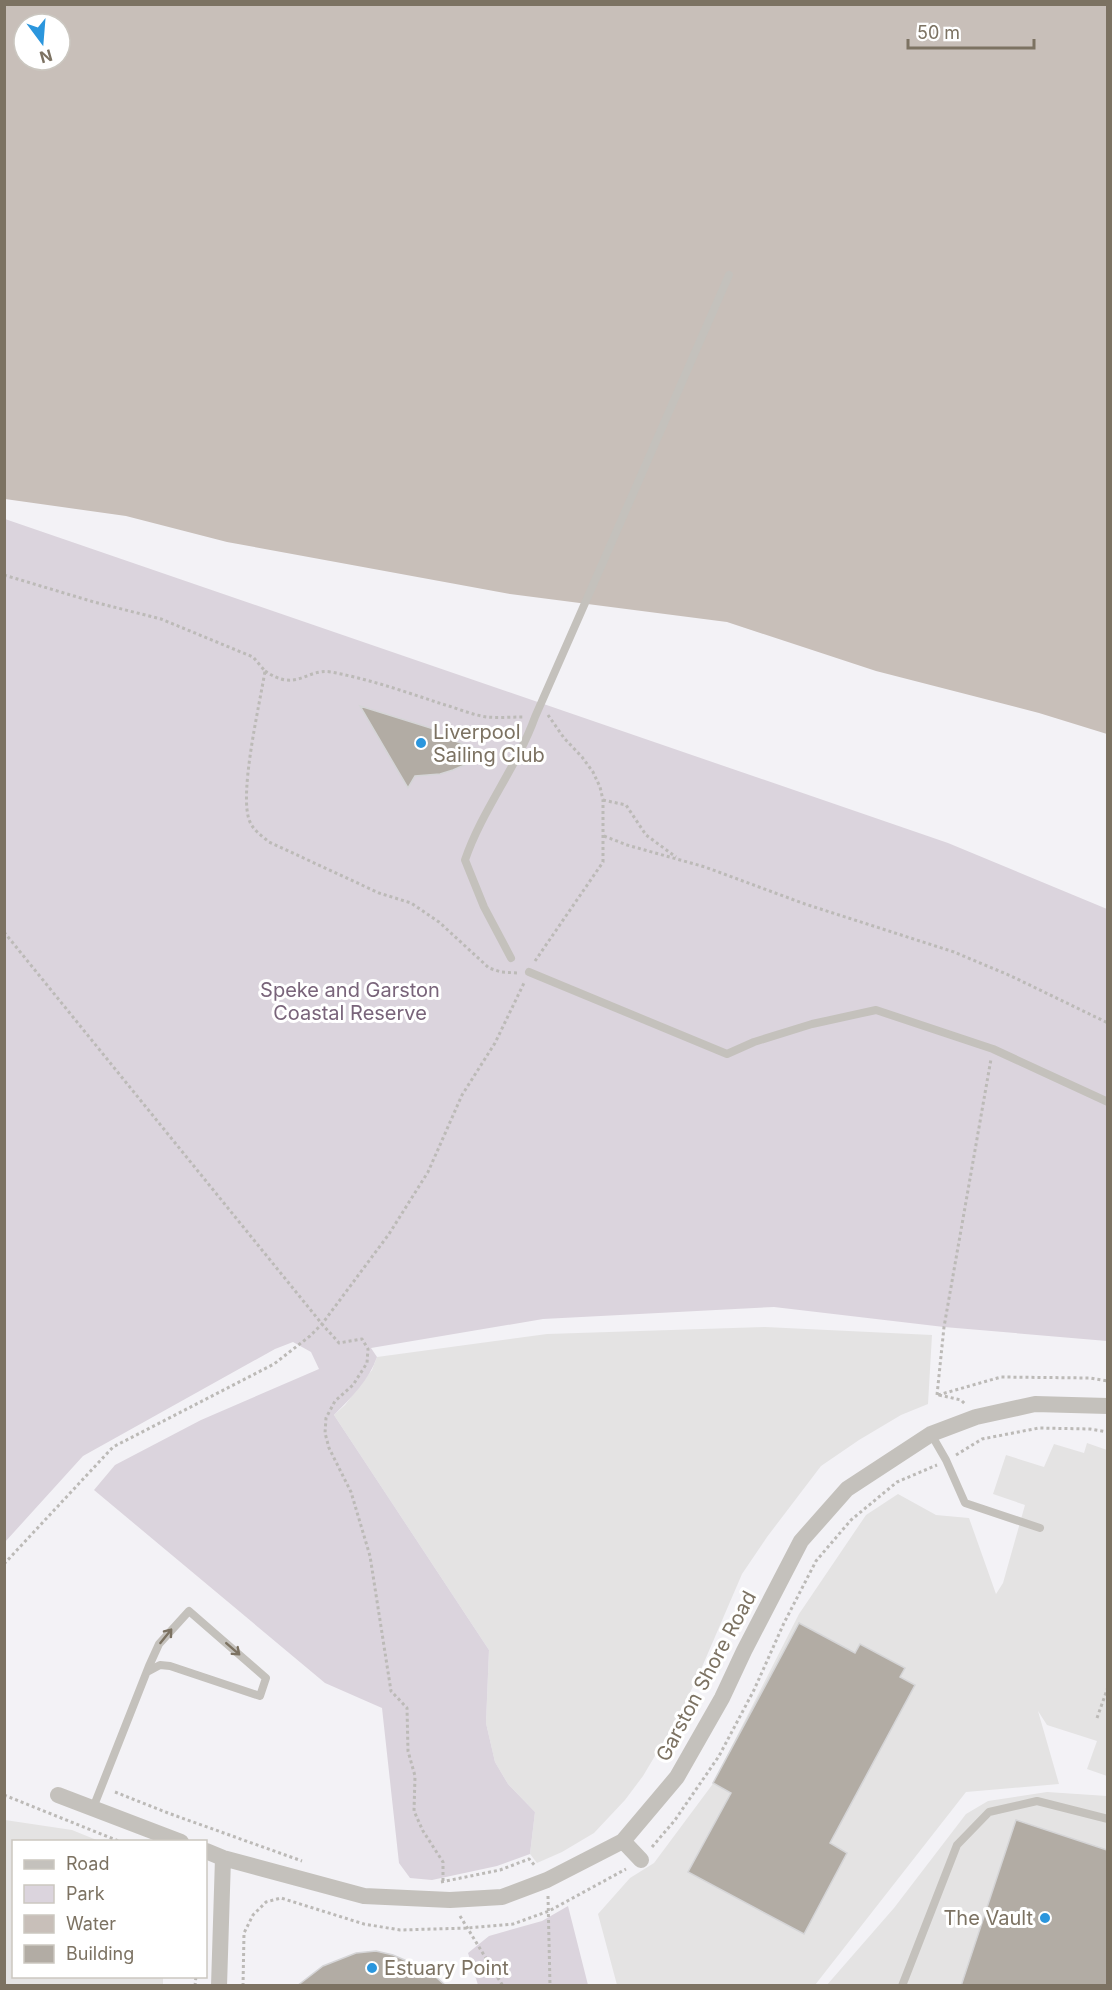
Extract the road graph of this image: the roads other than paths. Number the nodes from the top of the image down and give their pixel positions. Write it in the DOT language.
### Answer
graph roads {
  1 [pos="729,275"];
  2 [pos="511,958"];
  3 [pos="529,972"];
  4 [pos="1107,1102"];
  5 [pos="1107,1406"];
  6 [pos="931,1434"];
  7 [pos="1040,1528"];
  8 [pos="148,1669"];
  9 [pos="58,1795"];
  10 [pos="93,1808"];
  11 [pos="1107,1819"];
  12 [pos="176,1840"];
  13 [pos="623,1841"];
  14 [pos="207,1851"];
  15 [pos="223,1858"];
  16 [pos="641,1860"];
  17 [pos="219,1986"];
  18 [pos="902,1986"];
  1 -- 2 [label="lane"];
  3 -- 4 [label="lane"];
  5 -- 6 [label="street, Garston Shore Road"];
  6 -- 7 [label="lane"];
  6 -- 13 [label="street, Garston Shore Road"];
  8 -- 8 [label="lane, one-way"];
  8 -- 10 [label="lane"];
  9 -- 10 [label="street"];
  10 -- 12 [label="street"];
  11 -- 18 [label="lane"];
  13 -- 15 [label="street, Garston Shore Road"];
  13 -- 16 [label="street"];
  14 -- 15 [label="street, Garston Shore Road"];
  15 -- 17 [label="street"];
}
